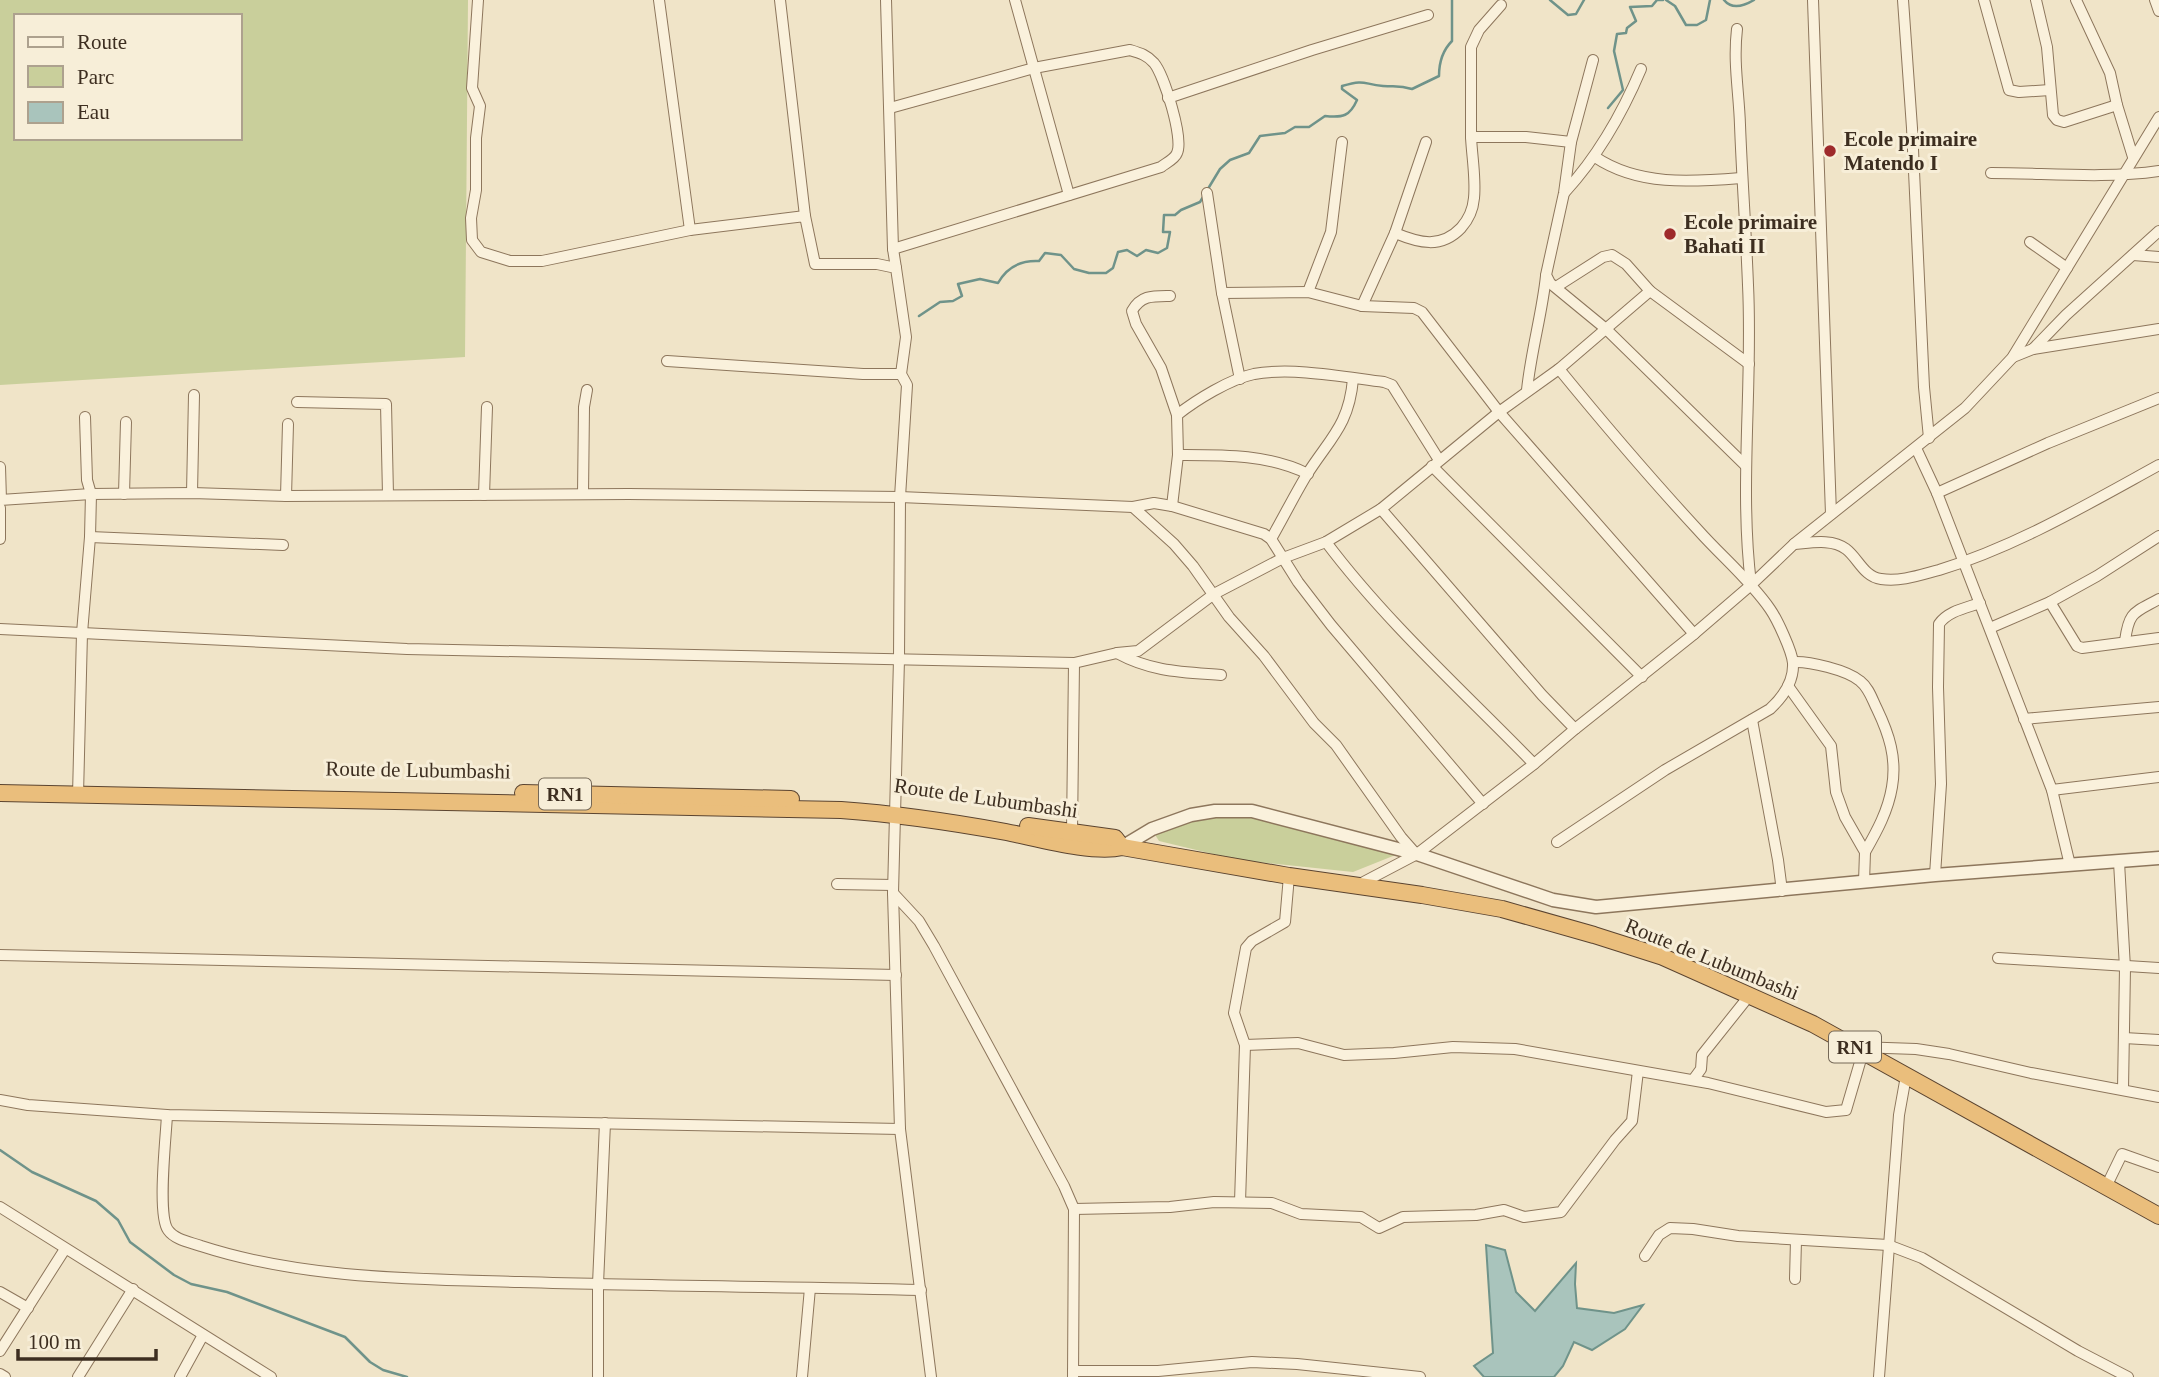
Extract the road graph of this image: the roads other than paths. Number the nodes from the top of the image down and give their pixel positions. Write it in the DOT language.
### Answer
graph roads {
  1 [pos="478,0"];
  2 [pos="659,0"];
  3 [pos="780,0"];
  4 [pos="886,0"];
  5 [pos="1015,0"];
  6 [pos="1813,0"];
  7 [pos="1903,0"];
  8 [pos="1984,0"];
  9 [pos="2036,0"];
  10 [pos="2076,0"];
  11 [pos="2155,0"];
  12 [pos="1501,5"];
  13 [pos="2159,11"];
  14 [pos="1428,15"];
  15 [pos="1737,29"];
  16 [pos="1593,60"];
  17 [pos="1034,68"];
  18 [pos="1641,69"];
  19 [pos="2050,90"];
  20 [pos="1168,98"];
  21 [pos="2117,106"];
  22 [pos="890,108"];
  23 [pos="2159,117"];
  24 [pos="1471,137"];
  25 [pos="1342,142"];
  26 [pos="1426,142"];
  27 [pos="1571,142"];
  28 [pos="1595,157"];
  29 [pos="2133,157"];
  30 [pos="2159,171"];
  31 [pos="1991,173"];
  32 [pos="2124,176"];
  33 [pos="1741,178"];
  34 [pos="1207,193"];
  35 [pos="1564,193"];
  36 [pos="1069,195"];
  37 [pos="805,216"];
  38 [pos="690,230"];
  39 [pos="2159,231"];
  40 [pos="1395,233"];
  41 [pos="2030,242"];
  42 [pos="893,249"];
  43 [pos="2133,255"];
  44 [pos="2159,257"];
  45 [pos="896,268"];
  46 [pos="2067,268"];
  47 [pos="1546,275"];
  48 [pos="1556,287"];
  49 [pos="1650,291"];
  50 [pos="1308,292"];
  51 [pos="1222,293"];
  52 [pos="1170,296"];
  53 [pos="1362,306"];
  54 [pos="1606,329"];
  55 [pos="2159,330"];
  56 [pos="2033,349"];
  57 [pos="2012,358"];
  58 [pos="667,361"];
  59 [pos="1749,364"];
  60 [pos="1559,369"];
  61 [pos="901,374"];
  62 [pos="1240,379"];
  63 [pos="1353,379"];
  64 [pos="587,390"];
  65 [pos="1527,390"];
  66 [pos="194,394"];
  67 [pos="2159,398"];
  68 [pos="297,401"];
  69 [pos="487,407"];
  70 [pos="1499,412"];
  71 [pos="1177,415"];
  72 [pos="85,417"];
  73 [pos="126,422"];
  74 [pos="288,424"];
  75 [pos="1929,438"];
  76 [pos="1916,448"];
  77 [pos="1178,455"];
  78 [pos="1436,463"];
  79 [pos="2159,465"];
  80 [pos="1746,466"];
  81 [pos="0,467"];
  82 [pos="1308,474"];
  83 [pos="192,493"];
  84 [pos="1937,493"];
  85 [pos="91,494"];
  86 [pos="124,494"];
  87 [pos="583,494"];
  88 [pos="388,495"];
  89 [pos="484,495"];
  90 [pos="286,496"];
  91 [pos="900,497"];
  92 [pos="0,503"];
  93 [pos="1172,506"];
  94 [pos="1133,507"];
  95 [pos="1381,509"];
  96 [pos="1831,514"];
  97 [pos="2159,536"];
  98 [pos="90,537"];
  99 [pos="1271,539"];
  100 [pos="0,540"];
  101 [pos="1326,542"];
  102 [pos="1794,544"];
  103 [pos="284,545"];
  104 [pos="1283,558"];
  105 [pos="1963,562"];
  106 [pos="1751,585"];
  107 [pos="1214,594"];
  108 [pos="2159,599"];
  109 [pos="2050,602"];
  110 [pos="1980,603"];
  111 [pos="1990,628"];
  112 [pos="0,629"];
  113 [pos="82,633"];
  114 [pos="1694,634"];
  115 [pos="2159,638"];
  116 [pos="2125,641"];
  117 [pos="1117,653"];
  118 [pos="899,659"];
  119 [pos="1074,663"];
  120 [pos="1793,663"];
  121 [pos="1221,675"];
  122 [pos="1642,677"];
  123 [pos="1788,685"];
  124 [pos="2159,707"];
  125 [pos="2024,719"];
  126 [pos="1752,720"];
  127 [pos="1574,729"];
  128 [pos="1534,764"];
  129 [pos="2159,777"];
  130 [pos="0,785"];
  131 [pos="78,790"];
  132 [pos="2052,790"];
  133 [pos="0,793"];
  134 [pos="1483,804"];
  135 [pos="895,809"];
  136 [pos="1072,832"];
  137 [pos="1557,842"];
  138 [pos="1122,847"];
  139 [pos="1865,852"];
  140 [pos="1417,854"];
  141 [pos="2159,858"];
  142 [pos="2119,862"];
  143 [pos="2070,865"];
  144 [pos="1936,875"];
  145 [pos="1289,876"];
  146 [pos="1864,882"];
  147 [pos="837,884"];
  148 [pos="1357,886"];
  149 [pos="893,889"];
  150 [pos="1782,891"];
  151 [pos="0,955"];
  152 [pos="1998,958"];
  153 [pos="2124,968"];
  154 [pos="2159,968"];
  155 [pos="896,975"];
  156 [pos="1749,996"];
  157 [pos="2124,1038"];
  158 [pos="2159,1040"];
  159 [pos="1245,1045"];
  160 [pos="1859,1049"];
  161 [pos="1638,1071"];
  162 [pos="1906,1076"];
  163 [pos="1693,1080"];
  164 [pos="2123,1089"];
  165 [pos="2159,1097"];
  166 [pos="0,1100"];
  167 [pos="167,1115"];
  168 [pos="605,1123"];
  169 [pos="900,1129"];
  170 [pos="2159,1167"];
  171 [pos="2106,1187"];
  172 [pos="1240,1202"];
  173 [pos="0,1208"];
  174 [pos="1074,1209"];
  175 [pos="2159,1216"];
  176 [pos="1796,1240"];
  177 [pos="1888,1245"];
  178 [pos="65,1249"];
  179 [pos="1645,1256"];
  180 [pos="1794,1279"];
  181 [pos="598,1284"];
  182 [pos="810,1288"];
  183 [pos="134,1289"];
  184 [pos="921,1290"];
  185 [pos="0,1292"];
  186 [pos="28,1308"];
  187 [pos="203,1335"];
  188 [pos="0,1351"];
  189 [pos="0,1374"];
  190 [pos="1073,1374"];
  191 [pos="5,1377"];
  192 [pos="78,1377"];
  193 [pos="180,1377"];
  194 [pos="271,1377"];
  195 [pos="598,1377"];
  196 [pos="802,1377"];
  197 [pos="931,1377"];
  198 [pos="1420,1377"];
  199 [pos="1879,1377"];
  200 [pos="2128,1377"];
  1 -- 38 [label="street"];
  2 -- 38 [label="street"];
  3 -- 37 [label="street"];
  4 -- 22 [label="street"];
  5 -- 17 [label="street"];
  6 -- 96 [label="street"];
  7 -- 75 [label="street"];
  8 -- 19 [label="street"];
  9 -- 19 [label="street"];
  10 -- 21 [label="street"];
  11 -- 13 [label="street"];
  12 -- 24 [label="street"];
  14 -- 20 [label="street"];
  15 -- 33 [label="street"];
  16 -- 27 [label="street"];
  17 -- 20 [label="street"];
  17 -- 22 [label="street"];
  17 -- 36 [label="street"];
  18 -- 28 [label="street"];
  19 -- 21 [label="street"];
  20 -- 36 [label="street"];
  21 -- 29 [label="street"];
  22 -- 42 [label="street"];
  23 -- 29 [label="street"];
  24 -- 27 [label="street"];
  24 -- 40 [label="street"];
  25 -- 50 [label="street"];
  26 -- 40 [label="street"];
  27 -- 35 [label="street"];
  28 -- 33 [label="street"];
  28 -- 35 [label="street"];
  29 -- 32 [label="street"];
  30 -- 32 [label="street"];
  31 -- 32 [label="street"];
  32 -- 46 [label="street"];
  33 -- 59 [label="street"];
  34 -- 51 [label="street"];
  35 -- 47 [label="street"];
  36 -- 42 [label="street"];
  37 -- 38 [label="street"];
  37 -- 45 [label="street"];
  39 -- 43 [label="street"];
  40 -- 53 [label="street"];
  41 -- 46 [label="street"];
  42 -- 45 [label="street"];
  43 -- 44 [label="street"];
  43 -- 56 [label="street"];
  45 -- 61 [label="street"];
  46 -- 57 [label="street"];
  47 -- 48 [label="street"];
  47 -- 65 [label="street"];
  48 -- 49 [label="street"];
  48 -- 54 [label="street"];
  49 -- 54 [label="street"];
  49 -- 59 [label="street"];
  50 -- 51 [label="street"];
  50 -- 53 [label="street"];
  51 -- 62 [label="street"];
  52 -- 71 [label="street"];
  53 -- 70 [label="street"];
  54 -- 60 [label="street"];
  54 -- 80 [label="street"];
  55 -- 56 [label="street"];
  56 -- 57 [label="street"];
  57 -- 75 [label="street"];
  58 -- 61 [label="street"];
  59 -- 80 [label="street"];
  60 -- 65 [label="street"];
  60 -- 106 [label="street"];
  61 -- 91 [label="street"];
  62 -- 63 [label="street"];
  62 -- 71 [label="street"];
  63 -- 78 [label="street"];
  63 -- 82 [label="street"];
  64 -- 87 [label="street"];
  65 -- 70 [label="street"];
  66 -- 83 [label="street"];
  67 -- 84 [label="street"];
  68 -- 88 [label="street"];
  69 -- 89 [label="street"];
  70 -- 78 [label="street"];
  70 -- 114 [label="street"];
  71 -- 77 [label="street"];
  72 -- 85 [label="street"];
  73 -- 86 [label="street"];
  74 -- 90 [label="street"];
  75 -- 76 [label="street"];
  76 -- 84 [label="street"];
  76 -- 96 [label="street"];
  77 -- 82 [label="street"];
  77 -- 93 [label="street"];
  78 -- 95 [label="street"];
  78 -- 122 [label="street"];
  79 -- 105 [label="street"];
  80 -- 106 [label="street"];
  81 -- 92 [label="street"];
  82 -- 99 [label="street"];
  83 -- 86 [label="street"];
  83 -- 90 [label="street"];
  84 -- 105 [label="street"];
  85 -- 86 [label="street"];
  85 -- 92 [label="street"];
  85 -- 98 [label="street"];
  87 -- 89 [label="street"];
  87 -- 91 [label="street"];
  88 -- 89 [label="street"];
  88 -- 90 [label="street"];
  91 -- 94 [label="street"];
  91 -- 118 [label="street"];
  92 -- 100 [label="street"];
  93 -- 94 [label="street"];
  93 -- 99 [label="street"];
  94 -- 107 [label="street"];
  95 -- 101 [label="street"];
  95 -- 127 [label="street"];
  96 -- 102 [label="street"];
  97 -- 109 [label="street"];
  98 -- 103 [label="street"];
  98 -- 113 [label="street"];
  99 -- 104 [label="street"];
  101 -- 104 [label="street"];
  101 -- 128 [label="street"];
  102 -- 105 [label="street"];
  102 -- 106 [label="street"];
  104 -- 107 [label="street"];
  104 -- 134 [label="street"];
  105 -- 110 [label="street"];
  106 -- 114 [label="street"];
  106 -- 120 [label="street"];
  107 -- 117 [label="street"];
  107 -- 140 [label="street"];
  108 -- 116 [label="street"];
  109 -- 111 [label="street"];
  109 -- 116 [label="street"];
  110 -- 111 [label="street"];
  110 -- 144 [label="street"];
  111 -- 125 [label="street"];
  112 -- 113 [label="street"];
  113 -- 118 [label="street"];
  113 -- 131 [label="street"];
  114 -- 122 [label="street"];
  115 -- 116 [label="street"];
  117 -- 119 [label="street"];
  117 -- 121 [label="street"];
  118 -- 119 [label="street"];
  118 -- 135 [label="street"];
  119 -- 136 [label="street"];
  120 -- 123 [label="street"];
  120 -- 139 [label="street"];
  122 -- 127 [label="street"];
  123 -- 126 [label="street"];
  123 -- 139 [label="street"];
  124 -- 125 [label="street"];
  125 -- 132 [label="street"];
  126 -- 137 [label="street"];
  126 -- 150 [label="street"];
  127 -- 128 [label="street"];
  128 -- 134 [label="street"];
  129 -- 132 [label="street"];
  130 -- 131 [label="highway, Route de Lubumbashi / RN1"];
  131 -- 133 [label="highway, Route de Lubumbashi / RN1"];
  131 -- 135 [label="highway, Route de Lubumbashi / RN1"];
  132 -- 143 [label="street"];
  134 -- 140 [label="street"];
  135 -- 136 [label="highway, Route de Lubumbashi / RN1"];
  135 -- 138 [label="highway, Route de Lubumbashi / RN1"];
  135 -- 149 [label="street"];
  136 -- 138 [label="highway, Route de Lubumbashi / RN1"];
  138 -- 140 [label="street"];
  138 -- 145 [label="highway, Route de Lubumbashi / RN1"];
  139 -- 146 [label="street"];
  140 -- 148 [label="street"];
  140 -- 150 [label="street"];
  141 -- 142 [label="street"];
  142 -- 143 [label="street"];
  142 -- 153 [label="street"];
  143 -- 144 [label="street"];
  144 -- 146 [label="street"];
  145 -- 148 [label="highway, Route de Lubumbashi / RN1"];
  145 -- 159 [label="street"];
  146 -- 150 [label="street"];
  147 -- 149 [label="street"];
  148 -- 156 [label="highway, Route de Lubumbashi / RN1"];
  149 -- 155 [label="street"];
  149 -- 174 [label="street"];
  151 -- 155 [label="street"];
  152 -- 153 [label="street"];
  153 -- 154 [label="street"];
  153 -- 157 [label="street"];
  155 -- 169 [label="street"];
  156 -- 160 [label="highway, Route de Lubumbashi / RN1"];
  156 -- 163 [label="street"];
  157 -- 158 [label="street"];
  157 -- 164 [label="street"];
  159 -- 161 [label="street"];
  159 -- 172 [label="street"];
  160 -- 162 [label="highway, Route de Lubumbashi / RN1"];
  160 -- 163 [label="street"];
  160 -- 164 [label="street"];
  161 -- 163 [label="street"];
  161 -- 172 [label="street"];
  162 -- 171 [label="highway, Route de Lubumbashi / RN1"];
  162 -- 177 [label="street"];
  164 -- 165 [label="street"];
  166 -- 167 [label="street"];
  167 -- 168 [label="street"];
  167 -- 181 [label="street"];
  168 -- 169 [label="street"];
  168 -- 181 [label="street"];
  169 -- 184 [label="street"];
  170 -- 171 [label="street"];
  171 -- 175 [label="highway, Route de Lubumbashi / RN1"];
  172 -- 174 [label="street"];
  173 -- 178 [label="street"];
  174 -- 190 [label="street"];
  176 -- 177 [label="street"];
  176 -- 179 [label="street"];
  176 -- 180 [label="street"];
  177 -- 199 [label="street"];
  177 -- 200 [label="street"];
  178 -- 183 [label="street"];
  178 -- 186 [label="street"];
  181 -- 182 [label="street"];
  181 -- 195 [label="street"];
  182 -- 184 [label="street"];
  182 -- 196 [label="street"];
  183 -- 187 [label="street"];
  183 -- 192 [label="street"];
  184 -- 197 [label="street"];
  185 -- 186 [label="street"];
  186 -- 188 [label="street"];
  187 -- 193 [label="street"];
  187 -- 194 [label="street"];
  189 -- 191 [label="street"];
  190 -- 198 [label="street"];
}
